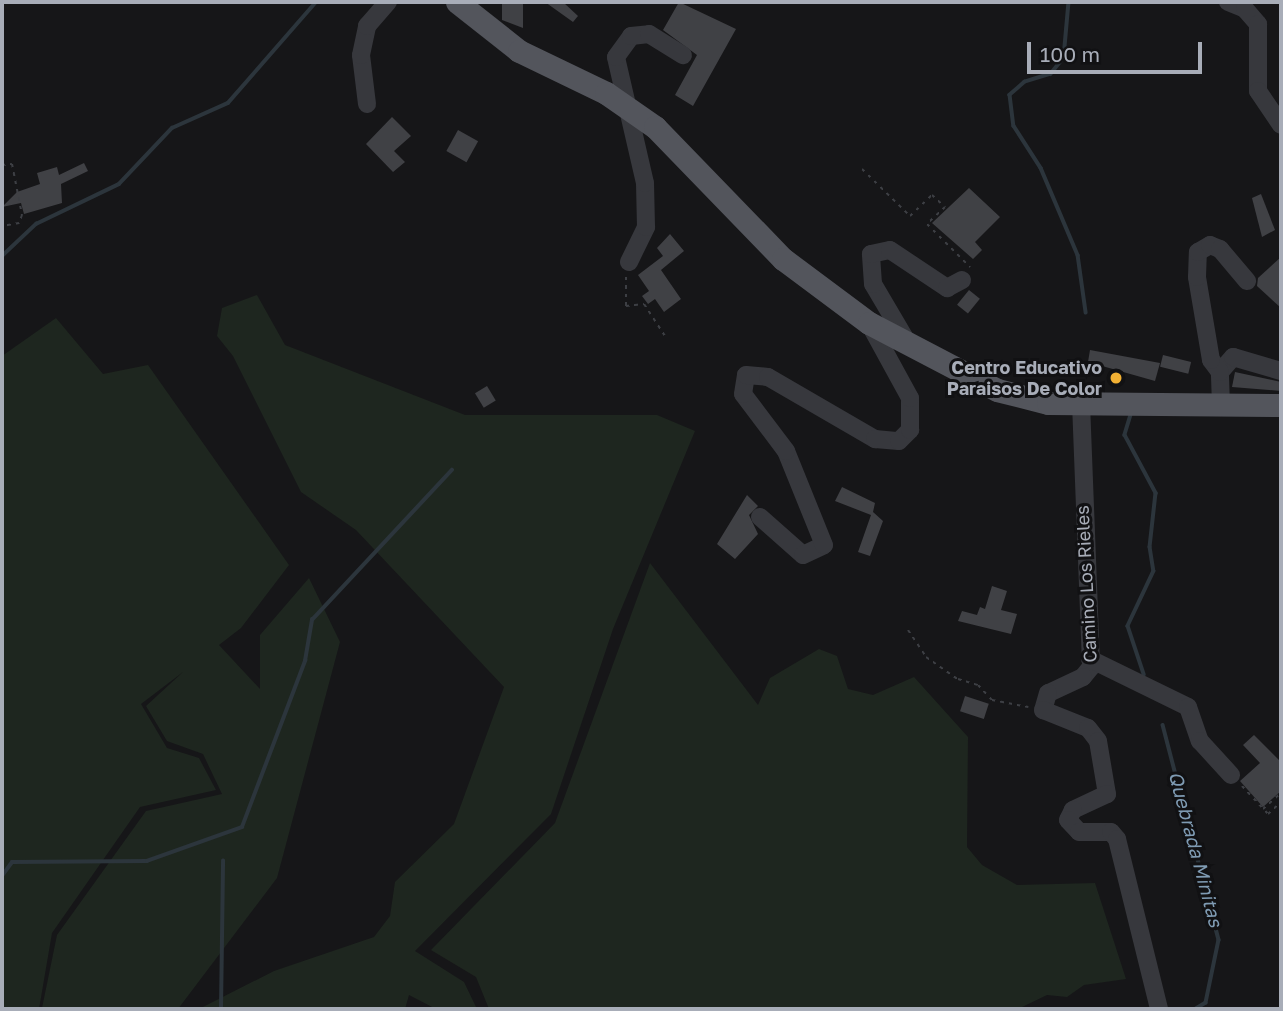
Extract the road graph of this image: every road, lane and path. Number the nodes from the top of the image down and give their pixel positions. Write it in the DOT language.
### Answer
graph roads {
  1 [pos="388,2"];
  2 [pos="457,2"];
  3 [pos="1228,2"];
  4 [pos="683,55"];
  5 [pos="367,104"];
  6 [pos="628,109"];
  7 [pos="1281,125"];
  8 [pos="2,165"];
  9 [pos="862,169"];
  10 [pos="2,226"];
  11 [pos="635,263"];
  12 [pos="962,280"];
  13 [pos="1247,281"];
  14 [pos="869,323"];
  15 [pos="667,339"];
  16 [pos="909,345"];
  17 [pos="1281,371"];
  18 [pos="1220,372"];
  19 [pos="1081,403"];
  20 [pos="1222,405"];
  21 [pos="1281,405"];
  22 [pos="760,517"];
  23 [pos="908,630"];
  24 [pos="1090,659"];
  25 [pos="1043,707"];
  26 [pos="1231,775"];
  27 [pos="1281,793"];
  28 [pos="1281,802"];
  29 [pos="1263,809"];
  30 [pos="1159,1009"];
  1 -- 5 [label="street"];
  2 -- 6 [label="main road"];
  3 -- 7 [label="street"];
  4 -- 6 [label="street"];
  6 -- 11 [label="street"];
  6 -- 14 [label="main road"];
  8 -- 10 [label="path"];
  9 -- 12 [label="path"];
  11 -- 15 [label="path"];
  12 -- 16 [label="street"];
  13 -- 18 [label="street"];
  14 -- 16 [label="main road"];
  14 -- 22 [label="street"];
  16 -- 19 [label="main road"];
  17 -- 18 [label="street"];
  18 -- 20 [label="street"];
  19 -- 20 [label="main road"];
  19 -- 24 [label="street, Camino Los Rieles"];
  20 -- 21 [label="main road"];
  23 -- 25 [label="path"];
  24 -- 25 [label="street, Camino Los Rieles"];
  24 -- 26 [label="street"];
  25 -- 30 [label="street"];
  26 -- 29 [label="path"];
  27 -- 29 [label="path"];
  28 -- 29 [label="path"];
}
